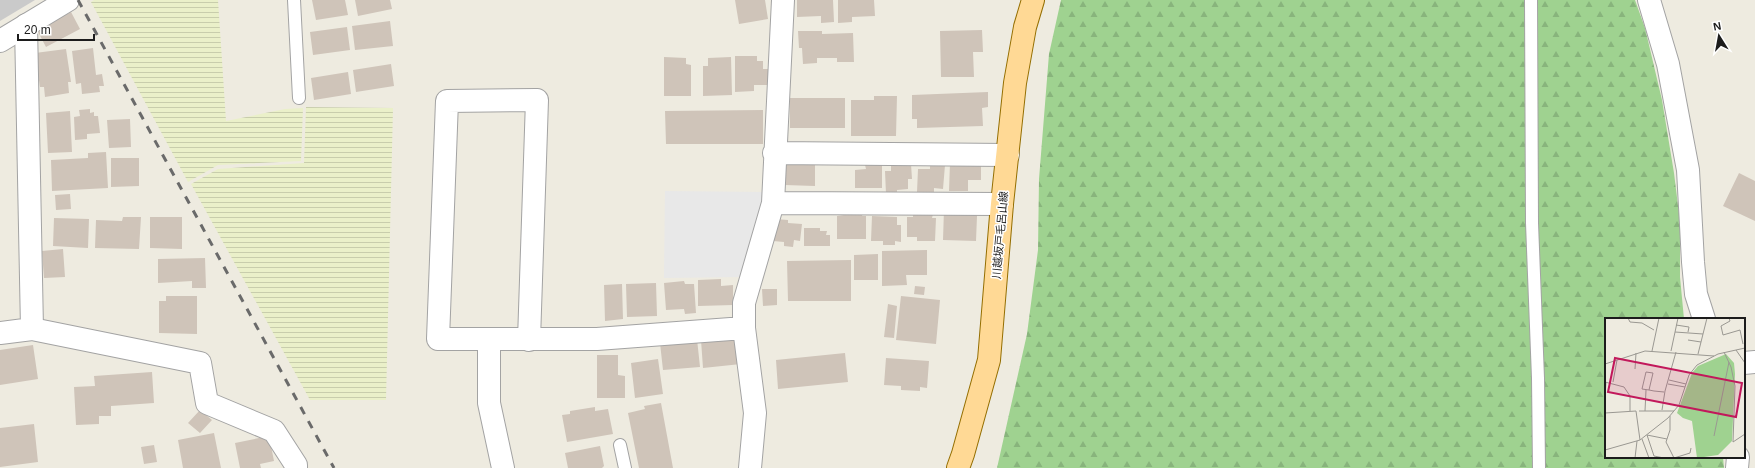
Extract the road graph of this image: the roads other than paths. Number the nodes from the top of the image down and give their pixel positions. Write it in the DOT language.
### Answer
graph roads {
  1 [pos="68,0"];
  2 [pos="294,0"];
  3 [pos="783,0"];
  4 [pos="1033,0"];
  5 [pos="1531,0"];
  6 [pos="1649,0"];
  7 [pos="26,25"];
  8 [pos="0,41"];
  9 [pos="299,98"];
  10 [pos="774,153"];
  11 [pos="1008,155"];
  12 [pos="773,203"];
  13 [pos="1002,204"];
  14 [pos="1704,318"];
  15 [pos="744,328"];
  16 [pos="32,329"];
  17 [pos="0,333"];
  18 [pos="489,340"];
  19 [pos="529,340"];
  20 [pos="1755,362"];
  21 [pos="1745,363"];
  22 [pos="620,445"];
  23 [pos="1738,458"];
  24 [pos="296,468"];
  25 [pos="503,468"];
  26 [pos="625,468"];
  27 [pos="750,468"];
  28 [pos="958,468"];
  29 [pos="1539,468"];
  30 [pos="1737,468"];
  1 -- 7 [label="street"];
  2 -- 9 [label="lane"];
  3 -- 10 [label="street"];
  4 -- 11 [label="main road, 川越坂戸毛呂山線"];
  5 -- 29 [label="lane"];
  6 -- 14 [label="street"];
  7 -- 8 [label="street"];
  7 -- 16 [label="street"];
  10 -- 11 [label="street"];
  10 -- 12 [label="street"];
  11 -- 13 [label="main road, 川越坂戸毛呂山線"];
  12 -- 13 [label="street"];
  12 -- 15 [label="street"];
  13 -- 28 [label="main road, 川越坂戸毛呂山線"];
  15 -- 19 [label="street"];
  15 -- 27 [label="street"];
  16 -- 17 [label="street"];
  16 -- 24 [label="street"];
  18 -- 19 [label="street"];
  18 -- 19 [label="street"];
  18 -- 25 [label="street"];
  20 -- 21 [label="street"];
  22 -- 26 [label="lane"];
  23 -- 30 [label="street"];
}
